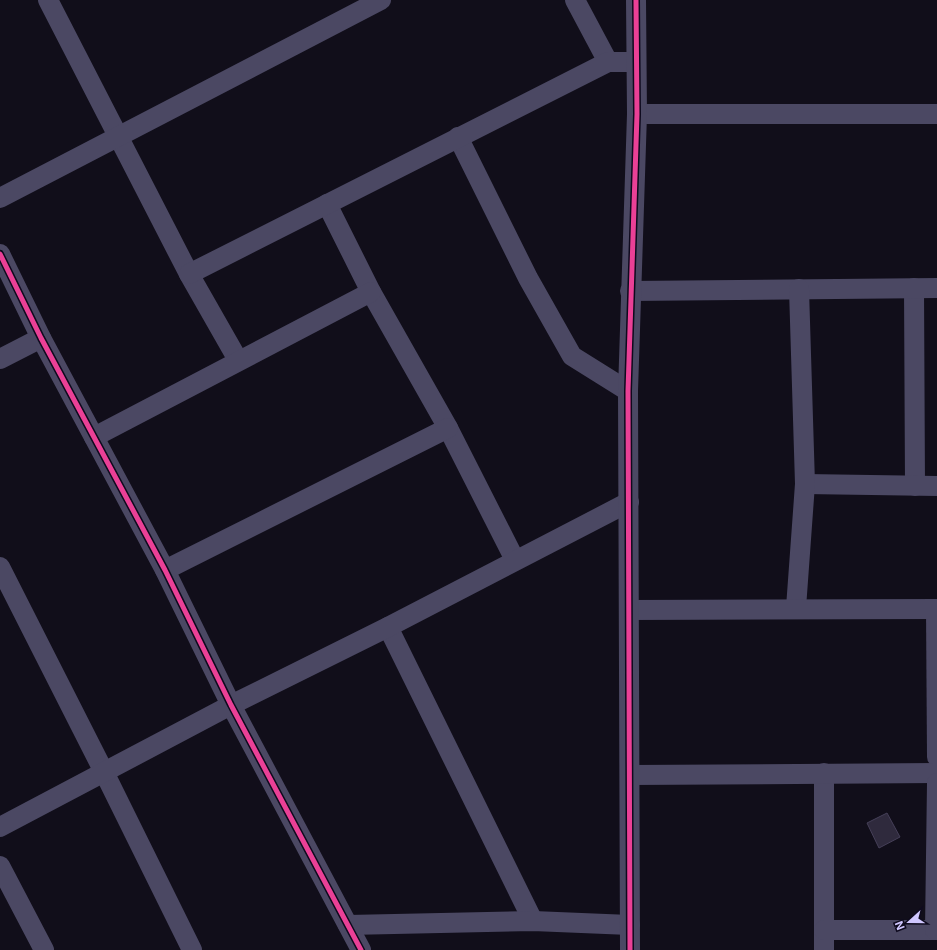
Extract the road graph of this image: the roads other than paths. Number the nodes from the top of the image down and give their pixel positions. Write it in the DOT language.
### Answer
graph roads {
  1 [pos="48,0"];
  2 [pos="380,0"];
  3 [pos="575,0"];
  4 [pos="636,0"];
  5 [pos="608,62"];
  6 [pos="635,62"];
  7 [pos="637,114"];
  8 [pos="937,114"];
  9 [pos="118,136"];
  10 [pos="458,138"];
  11 [pos="0,198"];
  12 [pos="327,204"];
  13 [pos="0,254"];
  14 [pos="189,274"];
  15 [pos="799,288"];
  16 [pos="914,288"];
  17 [pos="937,288"];
  18 [pos="630,291"];
  19 [pos="371,292"];
  20 [pos="41,338"];
  21 [pos="0,359"];
  22 [pos="238,360"];
  23 [pos="628,391"];
  24 [pos="448,428"];
  25 [pos="94,437"];
  26 [pos="804,484"];
  27 [pos="915,486"];
  28 [pos="937,486"];
  29 [pos="629,502"];
  30 [pos="515,560"];
  31 [pos="0,567"];
  32 [pos="164,570"];
  33 [pos="796,608"];
  34 [pos="936,609"];
  35 [pos="630,610"];
  36 [pos="388,627"];
  37 [pos="231,705"];
  38 [pos="937,757"];
  39 [pos="104,772"];
  40 [pos="824,773"];
  41 [pos="937,773"];
  42 [pos="630,775"];
  43 [pos="937,783"];
  44 [pos="0,827"];
  45 [pos="0,866"];
  46 [pos="532,921"];
  47 [pos="348,925"];
  48 [pos="630,925"];
  49 [pos="824,930"];
  50 [pos="936,930"];
  51 [pos="44,950"];
  52 [pos="192,950"];
  53 [pos="361,950"];
  54 [pos="630,950"];
  55 [pos="824,950"];
  1 -- 9 [label="street"];
  2 -- 9 [label="street"];
  3 -- 5 [label="street"];
  4 -- 6 [label="street"];
  5 -- 6 [label="street"];
  5 -- 10 [label="street"];
  6 -- 7 [label="street"];
  7 -- 8 [label="street"];
  7 -- 18 [label="street"];
  9 -- 11 [label="street"];
  9 -- 14 [label="street"];
  10 -- 12 [label="street"];
  10 -- 23 [label="street"];
  12 -- 14 [label="street"];
  12 -- 19 [label="street"];
  13 -- 20 [label="street"];
  14 -- 22 [label="street"];
  15 -- 16 [label="street"];
  15 -- 18 [label="street"];
  15 -- 26 [label="street"];
  16 -- 17 [label="street"];
  16 -- 27 [label="street"];
  18 -- 23 [label="street"];
  19 -- 22 [label="street"];
  19 -- 24 [label="street"];
  20 -- 21 [label="street"];
  20 -- 25 [label="street"];
  22 -- 25 [label="street"];
  23 -- 29 [label="street"];
  24 -- 30 [label="street"];
  24 -- 32 [label="street"];
  25 -- 32 [label="street"];
  26 -- 27 [label="street"];
  26 -- 33 [label="street"];
  27 -- 28 [label="street"];
  29 -- 30 [label="street"];
  29 -- 35 [label="street"];
  30 -- 36 [label="street"];
  31 -- 39 [label="street"];
  32 -- 37 [label="street"];
  33 -- 34 [label="street"];
  33 -- 35 [label="street"];
  34 -- 38 [label="street"];
  35 -- 42 [label="street"];
  36 -- 37 [label="street"];
  36 -- 46 [label="street"];
  37 -- 39 [label="street"];
  37 -- 47 [label="street"];
  39 -- 44 [label="street"];
  39 -- 52 [label="street"];
  40 -- 41 [label="street"];
  40 -- 42 [label="street"];
  40 -- 49 [label="street"];
  42 -- 48 [label="street"];
  43 -- 50 [label="street"];
  45 -- 51 [label="street"];
  46 -- 47 [label="street"];
  46 -- 48 [label="street"];
  47 -- 53 [label="street"];
  48 -- 54 [label="street"];
  49 -- 50 [label="street"];
  49 -- 55 [label="street"];
}
